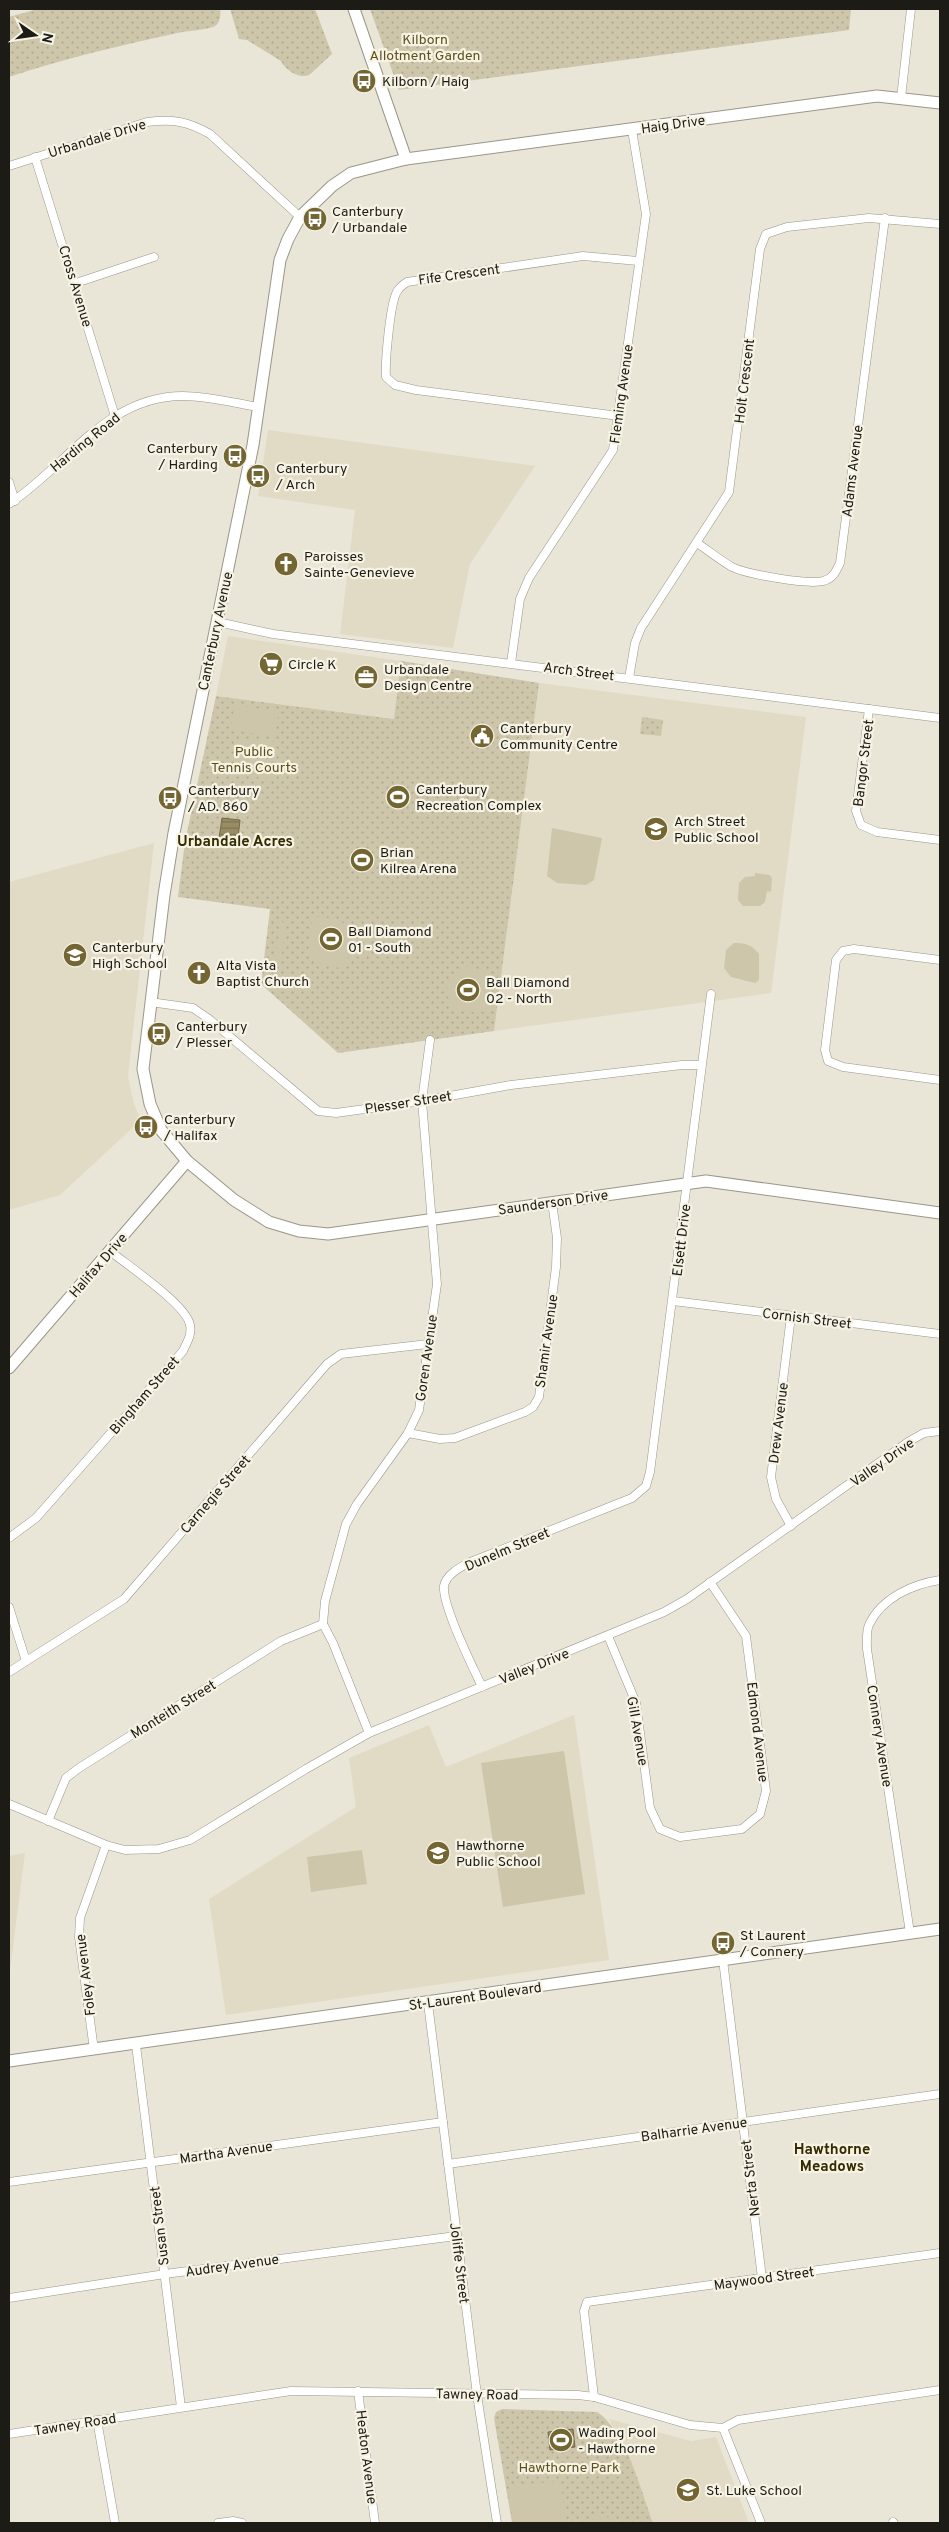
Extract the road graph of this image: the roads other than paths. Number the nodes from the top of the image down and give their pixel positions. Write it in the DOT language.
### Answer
graph roads {
  1 [pos="354,9"];
  2 [pos="911,9"];
  3 [pos="901,98"];
  4 [pos="940,103"];
  5 [pos="632,130"];
  6 [pos="36,157"];
  7 [pos="406,159"];
  8 [pos="9,166"];
  9 [pos="300,217"];
  10 [pos="885,218"];
  11 [pos="940,224"];
  12 [pos="154,257"];
  13 [pos="638,262"];
  14 [pos="76,283"];
  15 [pos="259,407"];
  16 [pos="115,416"];
  17 [pos="619,416"];
  18 [pos="9,482"];
  19 [pos="12,502"];
  20 [pos="697,543"];
  21 [pos="218,622"];
  22 [pos="511,663"];
  23 [pos="629,678"];
  24 [pos="870,709"];
  25 [pos="940,718"];
  26 [pos="940,840"];
  27 [pos="940,960"];
  28 [pos="711,994"];
  29 [pos="150,1002"];
  30 [pos="430,1040"];
  31 [pos="702,1065"];
  32 [pos="940,1080"];
  33 [pos="422,1101"];
  34 [pos="187,1160"];
  35 [pos="688,1182"];
  36 [pos="552,1202"];
  37 [pos="940,1213"];
  38 [pos="431,1220"];
  39 [pos="110,1251"];
  40 [pos="673,1301"];
  41 [pos="791,1316"];
  42 [pos="940,1334"];
  43 [pos="428,1344"];
  44 [pos="9,1368"];
  45 [pos="940,1431"];
  46 [pos="408,1433"];
  47 [pos="646,1486"];
  48 [pos="791,1526"];
  49 [pos="9,1538"];
  50 [pos="940,1580"];
  51 [pos="710,1582"];
  52 [pos="9,1607"];
  53 [pos="323,1624"];
  54 [pos="608,1636"];
  55 [pos="26,1662"];
  56 [pos="9,1672"];
  57 [pos="482,1687"];
  58 [pos="369,1733"];
  59 [pos="9,1804"];
  60 [pos="48,1820"];
  61 [pos="660,1829"];
  62 [pos="106,1845"];
  63 [pos="940,1929"];
  64 [pos="910,1933"];
  65 [pos="723,1960"];
  66 [pos="428,2003"];
  67 [pos="136,2044"];
  68 [pos="94,2050"];
  69 [pos="9,2061"];
  70 [pos="940,2094"];
  71 [pos="443,2122"];
  72 [pos="743,2122"];
  73 [pos="152,2162"];
  74 [pos="448,2164"];
  75 [pos="9,2182"];
  76 [pos="456,2236"];
  77 [pos="940,2253"];
  78 [pos="165,2274"];
  79 [pos="762,2278"];
  80 [pos="9,2298"];
  81 [pos="940,2390"];
  82 [pos="358,2391"];
  83 [pos="477,2395"];
  84 [pos="594,2397"];
  85 [pos="182,2407"];
  86 [pos="97,2420"];
  87 [pos="724,2428"];
  88 [pos="9,2434"];
  89 [pos="115,2523"];
  90 [pos="218,2523"];
  91 [pos="242,2523"];
  92 [pos="376,2523"];
  93 [pos="497,2523"];
  94 [pos="761,2523"];
  1 -- 7 [label="street"];
  2 -- 3 [label="street"];
  3 -- 4 [label="street, Haig Drive"];
  3 -- 5 [label="street, Haig Drive"];
  5 -- 7 [label="street, Haig Drive"];
  5 -- 13 [label="street, Fleming Avenue"];
  6 -- 8 [label="street, Urbandale Drive"];
  6 -- 9 [label="street, Urbandale Drive"];
  6 -- 14 [label="street, Cross Avenue"];
  7 -- 9 [label="street, Canterbury Avenue"];
  9 -- 15 [label="street, Canterbury Avenue"];
  10 -- 11 [label="street, Holt Crescent"];
  10 -- 20 [label="street, Holt Crescent"];
  10 -- 20 [label="street, Adams Avenue"];
  12 -- 14 [label="street"];
  13 -- 17 [label="street, Fleming Avenue"];
  13 -- 17 [label="street, Fife Crescent"];
  14 -- 16 [label="street, Cross Avenue"];
  15 -- 16 [label="street, Harding Road"];
  15 -- 21 [label="street, Canterbury Avenue"];
  16 -- 19 [label="street, Harding Road"];
  17 -- 22 [label="street, Fleming Avenue"];
  18 -- 19 [label="street"];
  20 -- 23 [label="street, Holt Crescent"];
  21 -- 22 [label="street, Arch Street"];
  21 -- 29 [label="street, Canterbury Avenue"];
  22 -- 23 [label="street, Arch Street"];
  23 -- 24 [label="street, Arch Street"];
  24 -- 25 [label="street, Arch Street"];
  24 -- 26 [label="street, Bangor Street"];
  27 -- 32 [label="street"];
  28 -- 31 [label="street, Elsett Drive"];
  29 -- 33 [label="street, Plesser Street"];
  29 -- 34 [label="street, Canterbury Avenue"];
  30 -- 33 [label="street, Goren Avenue"];
  31 -- 33 [label="street, Plesser Street"];
  31 -- 35 [label="street, Elsett Drive"];
  33 -- 38 [label="street, Goren Avenue"];
  34 -- 38 [label="street, Saunderson Drive"];
  34 -- 39 [label="street, Halifax Drive"];
  35 -- 36 [label="street, Saunderson Drive"];
  35 -- 37 [label="street, Saunderson Drive"];
  35 -- 40 [label="street, Elsett Drive"];
  36 -- 38 [label="street, Saunderson Drive"];
  36 -- 46 [label="street, Shamir Avenue"];
  38 -- 43 [label="street, Goren Avenue"];
  39 -- 44 [label="street, Halifax Drive"];
  39 -- 49 [label="street, Bingham Street"];
  40 -- 41 [label="street, Cornish Street"];
  40 -- 47 [label="street, Elsett Drive"];
  41 -- 42 [label="street, Cornish Street"];
  41 -- 48 [label="street, Drew Avenue"];
  43 -- 46 [label="street, Goren Avenue"];
  43 -- 55 [label="street, Carnegie Street"];
  45 -- 48 [label="street, Valley Drive"];
  46 -- 53 [label="street, Goren Avenue"];
  47 -- 57 [label="street, Dunelm Street"];
  48 -- 51 [label="street, Valley Drive"];
  50 -- 64 [label="street, Connery Avenue"];
  51 -- 54 [label="street, Valley Drive"];
  51 -- 61 [label="street, Edmond Avenue"];
  52 -- 55 [label="street"];
  53 -- 58 [label="street"];
  53 -- 60 [label="street, Monteith Street"];
  54 -- 57 [label="street, Valley Drive"];
  54 -- 61 [label="street, Gill Avenue"];
  55 -- 56 [label="street, Carnegie Street"];
  57 -- 58 [label="street, Valley Drive"];
  58 -- 62 [label="street, Valley Drive"];
  59 -- 60 [label="street, Valley Drive"];
  60 -- 62 [label="street, Valley Drive"];
  62 -- 68 [label="street, Foley Avenue"];
  63 -- 64 [label="street, St-Laurent Boulevard"];
  64 -- 65 [label="street, St-Laurent Boulevard"];
  65 -- 66 [label="street, St-Laurent Boulevard"];
  65 -- 72 [label="street, Nerta Street"];
  66 -- 67 [label="street, St-Laurent Boulevard"];
  66 -- 71 [label="street, Joliffe Street"];
  67 -- 68 [label="street, St-Laurent Boulevard"];
  67 -- 73 [label="street, Susan Street"];
  68 -- 69 [label="street, St-Laurent Boulevard"];
  70 -- 72 [label="street, Balharrie Avenue"];
  71 -- 73 [label="street, Martha Avenue"];
  71 -- 74 [label="street, Joliffe Street"];
  72 -- 74 [label="street, Balharrie Avenue"];
  72 -- 79 [label="street, Nerta Street"];
  73 -- 75 [label="street, Martha Avenue"];
  73 -- 78 [label="street, Susan Street"];
  74 -- 76 [label="street, Joliffe Street"];
  76 -- 78 [label="street, Audrey Avenue"];
  76 -- 83 [label="street, Joliffe Street"];
  77 -- 79 [label="street, Maywood Street"];
  78 -- 80 [label="street, Audrey Avenue"];
  78 -- 85 [label="street, Susan Street"];
  79 -- 84 [label="street, Maywood Street"];
  81 -- 87 [label="street, Tawney Road"];
  82 -- 83 [label="street, Tawney Road"];
  82 -- 85 [label="street, Tawney Road"];
  82 -- 92 [label="street, Heaton Avenue"];
  83 -- 84 [label="street, Tawney Road"];
  83 -- 93 [label="street, Joliffe Street"];
  84 -- 87 [label="street, Tawney Road"];
  85 -- 86 [label="street, Tawney Road"];
  86 -- 88 [label="street, Tawney Road"];
  86 -- 89 [label="street"];
  87 -- 94 [label="street"];
  90 -- 91 [label="street"];
}
